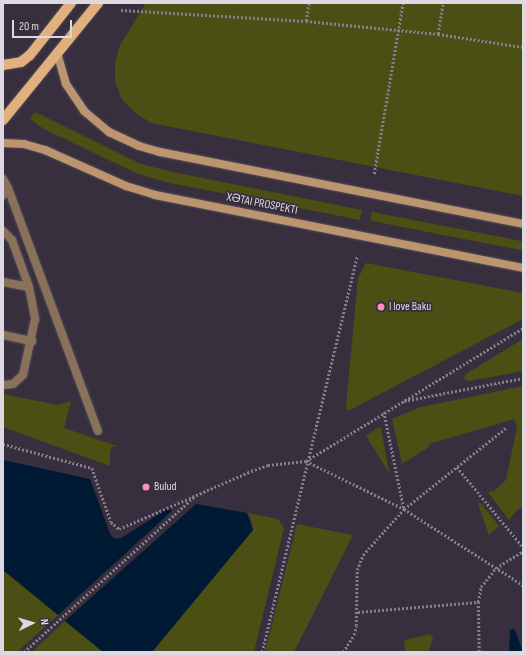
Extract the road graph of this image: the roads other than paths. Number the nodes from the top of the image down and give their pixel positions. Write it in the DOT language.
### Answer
graph roads {
  1 [pos="71,3"];
  2 [pos="98,3"];
  3 [pos="58,56"];
  4 [pos="3,65"];
  5 [pos="3,120"];
  6 [pos="3,143"];
  7 [pos="3,179"];
  8 [pos="8,188"];
  9 [pos="3,195"];
  10 [pos="523,224"];
  11 [pos="3,231"];
  12 [pos="523,268"];
  13 [pos="3,282"];
  14 [pos="29,287"];
  15 [pos="3,335"];
  16 [pos="32,341"];
  17 [pos="3,385"];
  18 [pos="98,431"];
  1 -- 4 [label="main road"];
  2 -- 3 [label="main road"];
  3 -- 5 [label="main road"];
  3 -- 10 [label="street"];
  6 -- 12 [label="street, XƏTAI PROSPEKTI"];
  7 -- 8 [label="lane"];
  8 -- 9 [label="lane"];
  8 -- 18 [label="lane"];
  11 -- 14 [label="lane"];
  13 -- 14 [label="lane"];
  14 -- 16 [label="lane"];
  15 -- 16 [label="lane"];
  16 -- 17 [label="lane"];
}
